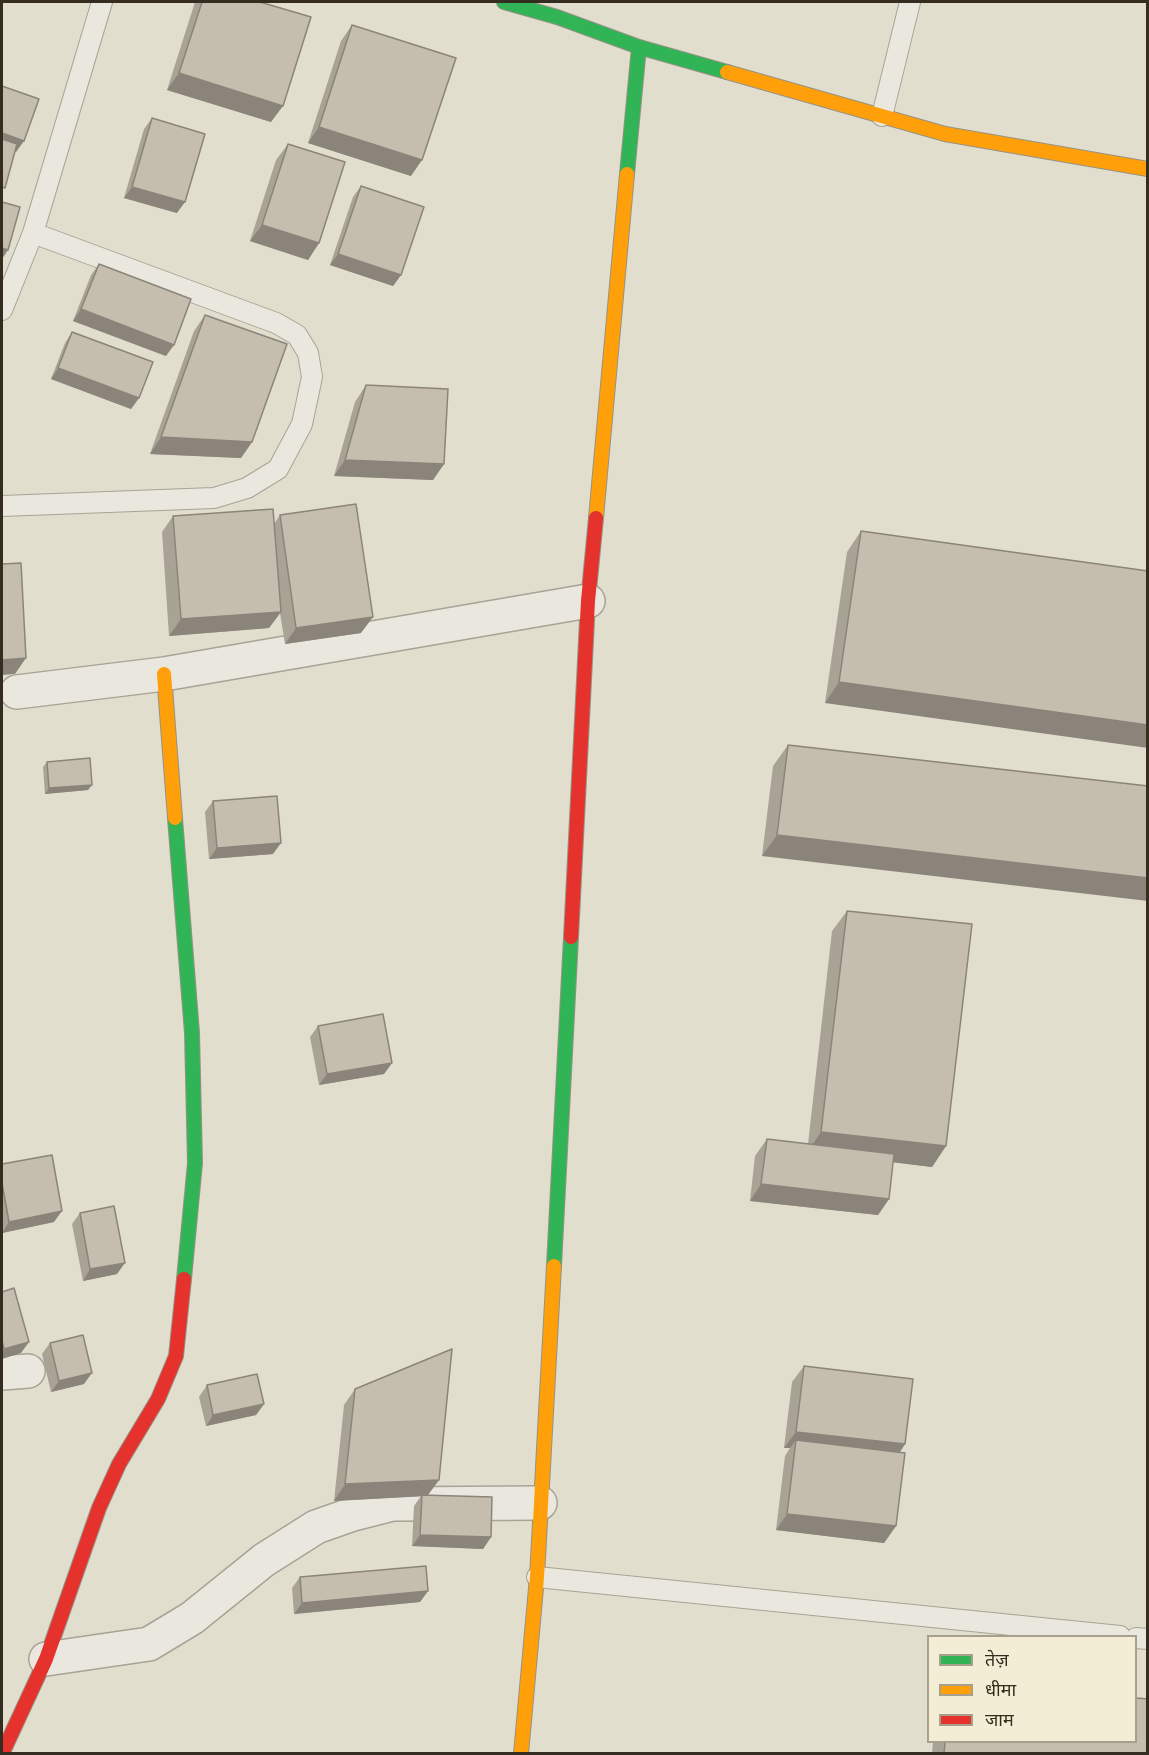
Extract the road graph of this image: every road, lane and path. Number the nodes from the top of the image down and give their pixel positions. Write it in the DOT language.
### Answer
graph roads {
  1 [pos="102,2"];
  2 [pos="504,2"];
  3 [pos="910,2"];
  4 [pos="639,47"];
  5 [pos="882,116"];
  6 [pos="1148,169"];
  7 [pos="33,233"];
  8 [pos="2,310"];
  9 [pos="2,506"];
  10 [pos="588,601"];
  11 [pos="164,674"];
  12 [pos="17,692"];
  13 [pos="540,1503"];
  14 [pos="537,1576"];
  15 [pos="1110,1635"];
  16 [pos="46,1659"];
  17 [pos="2,1754"];
  18 [pos="521,1754"];
  1 -- 7 [label="lane"];
  2 -- 4 [label="street"];
  3 -- 5 [label="lane"];
  4 -- 5 [label="street"];
  4 -- 10 [label="street"];
  5 -- 6 [label="street"];
  7 -- 8 [label="lane"];
  7 -- 9 [label="lane"];
  10 -- 11 [label="street"];
  10 -- 13 [label="street"];
  11 -- 12 [label="street"];
  11 -- 16 [label="street"];
  13 -- 14 [label="street"];
  13 -- 16 [label="street"];
  14 -- 15 [label="lane"];
  14 -- 18 [label="street"];
  16 -- 17 [label="street"];
}
